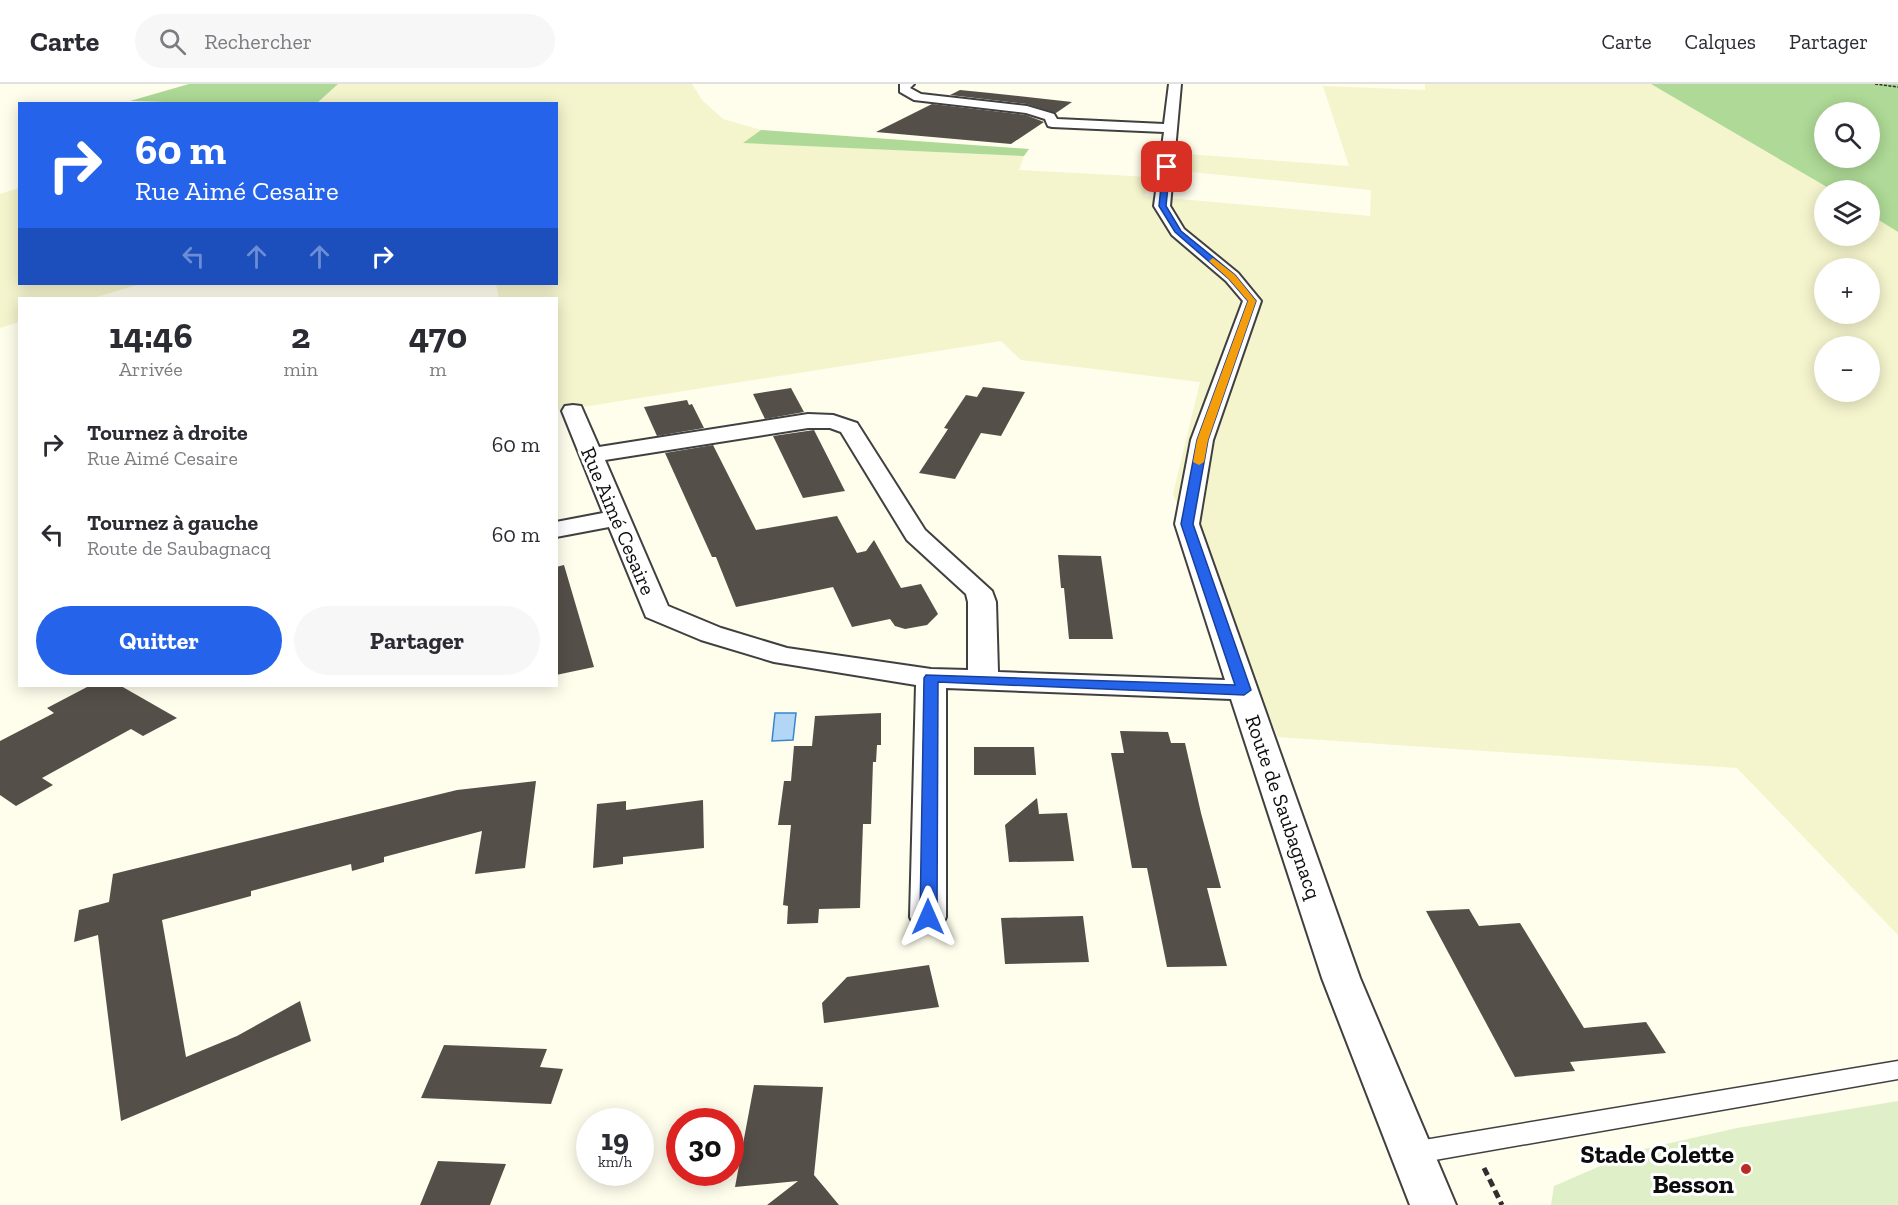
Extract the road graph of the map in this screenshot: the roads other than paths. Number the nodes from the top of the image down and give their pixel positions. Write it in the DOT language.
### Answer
graph roads {
  1 [pos="908,84"];
  2 [pos="1175,84"];
  3 [pos="1171,128"];
  4 [pos="573,411"];
  5 [pos="591,455"];
  6 [pos="617,518"];
  7 [pos="558,530"];
  8 [pos="931,678"];
  9 [pos="983,680"];
  10 [pos="1244,690"];
  11 [pos="928,917"];
  12 [pos="1898,1070"];
  13 [pos="1412,1153"];
  14 [pos="1433,1205"];
  1 -- 3 [label="street"];
  2 -- 3 [label="street, Route de Saubagnacq"];
  3 -- 10 [label="street, Route de Saubagnacq"];
  4 -- 5 [label="street, Rue Aimé Cesaire"];
  5 -- 6 [label="street, Rue Aimé Cesaire"];
  5 -- 9 [label="street"];
  6 -- 7 [label="street"];
  6 -- 8 [label="street, Rue Aimé Cesaire"];
  8 -- 9 [label="street, Rue Aimé Cesaire"];
  8 -- 11 [label="street"];
  9 -- 10 [label="street, Rue Aimé Cesaire"];
  10 -- 13 [label="street, Route de Saubagnacq"];
  12 -- 13 [label="lane"];
  13 -- 14 [label="street, Route de Saubagnacq"];
}
